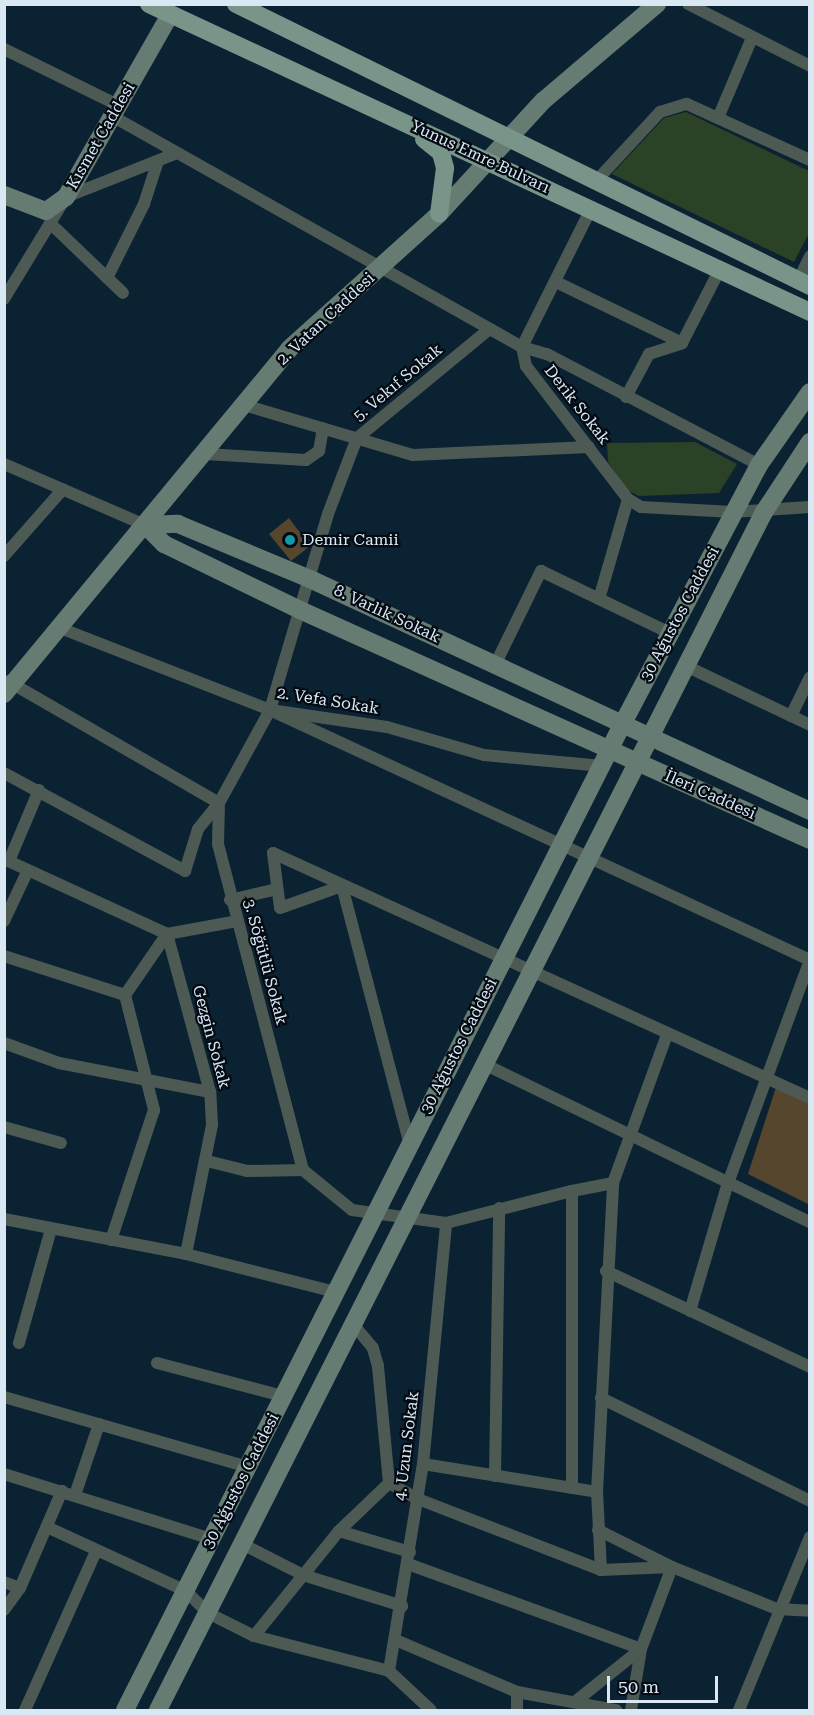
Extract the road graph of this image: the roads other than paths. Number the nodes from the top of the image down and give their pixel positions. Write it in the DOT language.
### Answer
graph roads {
  1 [pos="149,4"];
  2 [pos="236,4"];
  3 [pos="657,4"];
  4 [pos="688,4"];
  5 [pos="170,15"];
  6 [pos="752,38"];
  7 [pos="4,49"];
  8 [pos="810,66"];
  9 [pos="115,110"];
  10 [pos="393,117"];
  11 [pos="718,118"];
  12 [pos="506,138"];
  13 [pos="177,153"];
  14 [pos="810,160"];
  15 [pos="158,161"];
  16 [pos="487,162"];
  17 [pos="597,180"];
  18 [pos="4,195"];
  19 [pos="66,196"];
  20 [pos="592,207"];
  21 [pos="439,214"];
  22 [pos="50,223"];
  23 [pos="810,256"];
  24 [pos="720,268"];
  25 [pos="380,270"];
  26 [pos="107,278"];
  27 [pos="556,282"];
  28 [pos="804,283"];
  29 [pos="123,293"];
  30 [pos="4,299"];
  31 [pos="810,312"];
  32 [pos="487,331"];
  33 [pos="682,344"];
  34 [pos="522,347"];
  35 [pos="810,392"];
  36 [pos="626,397"];
  37 [pos="244,405"];
  38 [pos="323,428"];
  39 [pos="357,438"];
  40 [pos="810,442"];
  41 [pos="590,447"];
  42 [pos="205,454"];
  43 [pos="4,464"];
  44 [pos="759,465"];
  45 [pos="63,489"];
  46 [pos="628,499"];
  47 [pos="810,507"];
  48 [pos="733,512"];
  49 [pos="764,512"];
  50 [pos="145,525"];
  51 [pos="4,556"];
  52 [pos="310,579"];
  53 [pos="599,598"];
  54 [pos="300,610"];
  55 [pos="60,628"];
  56 [pos="670,633"];
  57 [pos="495,665"];
  58 [pos="688,667"];
  59 [pos="810,677"];
  60 [pos="7,686"];
  61 [pos="270,710"];
  62 [pos="791,716"];
  63 [pos="623,723"];
  64 [pos="810,725"];
  65 [pos="654,737"];
  66 [pos="606,758"];
  67 [pos="640,764"];
  68 [pos="4,773"];
  69 [pos="39,790"];
  70 [pos="219,803"];
  71 [pos="810,811"];
  72 [pos="810,840"];
  73 [pos="576,850"];
  74 [pos="7,860"];
  75 [pos="28,870"];
  76 [pos="342,886"];
  77 [pos="277,889"];
  78 [pos="230,900"];
  79 [pos="4,921"];
  80 [pos="237,921"];
  81 [pos="167,934"];
  82 [pos="4,956"];
  83 [pos="504,957"];
  84 [pos="810,960"];
  85 [pos="529,970"];
  86 [pos="125,995"];
  87 [pos="667,1035"];
  88 [pos="4,1043"];
  89 [pos="482,1064"];
  90 [pos="767,1080"];
  91 [pos="152,1084"];
  92 [pos="210,1092"];
  93 [pos="810,1098"];
  94 [pos="4,1127"];
  95 [pos="628,1132"];
  96 [pos="61,1143"];
  97 [pos="410,1144"];
  98 [pos="207,1161"];
  99 [pos="303,1170"];
  100 [pos="613,1183"];
  101 [pos="728,1183"];
  102 [pos="572,1191"];
  103 [pos="499,1208"];
  104 [pos="375,1214"];
  105 [pos="404,1218"];
  106 [pos="4,1219"];
  107 [pos="810,1222"];
  108 [pos="446,1223"];
  109 [pos="51,1229"];
  110 [pos="111,1240"];
  111 [pos="186,1254"];
  112 [pos="606,1271"];
  113 [pos="336,1292"];
  114 [pos="690,1311"];
  115 [pos="352,1323"];
  116 [pos="20,1343"];
  117 [pos="157,1363"];
  118 [pos="810,1366"];
  119 [pos="284,1396"];
  120 [pos="4,1397"];
  121 [pos="601,1398"];
  122 [pos="99,1424"];
  123 [pos="423,1464"];
  124 [pos="248,1467"];
  125 [pos="4,1474"];
  126 [pos="495,1476"];
  127 [pos="389,1483"];
  128 [pos="572,1488"];
  129 [pos="62,1491"];
  130 [pos="597,1492"];
  131 [pos="75,1495"];
  132 [pos="418,1499"];
  133 [pos="810,1501"];
  134 [pos="47,1527"];
  135 [pos="598,1530"];
  136 [pos="339,1531"];
  137 [pos="810,1537"];
  138 [pos="212,1539"];
  139 [pos="242,1544"];
  140 [pos="96,1551"];
  141 [pos="409,1558"];
  142 [pos="672,1568"];
  143 [pos="601,1570"];
  144 [pos="303,1575"];
  145 [pos="4,1582"];
  146 [pos="20,1588"];
  147 [pos="186,1591"];
  148 [pos="402,1606"];
  149 [pos="777,1609"];
  150 [pos="4,1610"];
  151 [pos="810,1611"];
  152 [pos="208,1613"];
  153 [pos="254,1636"];
  154 [pos="398,1641"];
  155 [pos="641,1648"];
  156 [pos="389,1671"];
  157 [pos="517,1692"];
  158 [pos="576,1701"];
  159 [pos="25,1710"];
  160 [pos="127,1710"];
  161 [pos="158,1710"];
  162 [pos="431,1710"];
  163 [pos="518,1710"];
  164 [pos="616,1710"];
  165 [pos="631,1710"];
  166 [pos="739,1710"];
  1 -- 5 [label="main road, Yunus Emre Bulvarı"];
  2 -- 12 [label="main road, Yunus Emre Bulvarı"];
  3 -- 12 [label="main road, 2. Vatan Caddesi"];
  4 -- 6 [label="street"];
  5 -- 9 [label="main road, Kısmet Caddesi"];
  5 -- 10 [label="main road, Yunus Emre Bulvarı"];
  6 -- 8 [label="street"];
  6 -- 11 [label="street"];
  7 -- 9 [label="street"];
  9 -- 13 [label="street"];
  9 -- 19 [label="main road, Kısmet Caddesi"];
  10 -- 16 [label="main road, Yunus Emre Bulvarı"];
  10 -- 21 [label="main road"];
  11 -- 14 [label="street"];
  11 -- 17 [label="street"];
  12 -- 16 [label="main road, 2. Vatan Caddesi"];
  12 -- 17 [label="main road, Yunus Emre Bulvarı"];
  13 -- 15 [label="street"];
  13 -- 25 [label="street"];
  15 -- 19 [label="street"];
  15 -- 26 [label="street"];
  16 -- 20 [label="main road, Yunus Emre Bulvarı"];
  16 -- 21 [label="main road, 2. Vatan Caddesi"];
  17 -- 28 [label="main road, Yunus Emre Bulvarı"];
  18 -- 19 [label="main road, Kısmet Caddesi"];
  19 -- 22 [label="street"];
  20 -- 24 [label="main road, Yunus Emre Bulvarı"];
  20 -- 27 [label="street"];
  21 -- 25 [label="main road, 2. Vatan Caddesi"];
  22 -- 26 [label="street"];
  22 -- 30 [label="street"];
  23 -- 28 [label="street"];
  24 -- 31 [label="main road, Yunus Emre Bulvarı"];
  24 -- 33 [label="street"];
  25 -- 32 [label="street"];
  25 -- 37 [label="main road, 2. Vatan Caddesi"];
  26 -- 29 [label="street"];
  27 -- 33 [label="street"];
  27 -- 34 [label="street"];
  32 -- 34 [label="street"];
  32 -- 39 [label="street, 5. Vekıf Sokak"];
  33 -- 36 [label="street"];
  34 -- 36 [label="street"];
  34 -- 41 [label="street, Derik Sokak"];
  35 -- 44 [label="main road, 30 Ağustos Caddesi"];
  36 -- 44 [label="street"];
  37 -- 38 [label="street"];
  37 -- 42 [label="main road, 2. Vatan Caddesi"];
  38 -- 39 [label="street"];
  38 -- 42 [label="street"];
  39 -- 41 [label="street"];
  39 -- 52 [label="street, 5. Vekıf Sokak"];
  40 -- 49 [label="main road, 30 Ağustos Caddesi"];
  41 -- 46 [label="street, Derik Sokak"];
  42 -- 50 [label="main road, 2. Vatan Caddesi"];
  43 -- 45 [label="street, 8. Varlık Sokak"];
  44 -- 48 [label="main road, 30 Ağustos Caddesi"];
  45 -- 50 [label="street, 8. Varlık Sokak"];
  45 -- 51 [label="street"];
  46 -- 48 [label="street"];
  46 -- 53 [label="street"];
  47 -- 49 [label="street"];
  48 -- 49 [label="street"];
  48 -- 56 [label="main road, 30 Ağustos Caddesi"];
  49 -- 58 [label="main road, 30 Ağustos Caddesi"];
  50 -- 52 [label="main road, 8. Varlık Sokak"];
  50 -- 54 [label="main road, 8. Varlık Sokak"];
  50 -- 55 [label="main road, 2. Vatan Caddesi"];
  52 -- 54 [label="street, 5. Vekıf Sokak"];
  52 -- 57 [label="main road, 8. Varlık Sokak"];
  53 -- 56 [label="street"];
  53 -- 57 [label="street"];
  54 -- 61 [label="street, 5. Vekıf Sokak"];
  54 -- 66 [label="main road, 8. Varlık Sokak"];
  55 -- 60 [label="main road, 2. Vatan Caddesi"];
  55 -- 61 [label="street, 2. Vefa Sokak"];
  56 -- 63 [label="main road, 30 Ağustos Caddesi"];
  57 -- 63 [label="main road, 8. Varlık Sokak"];
  58 -- 62 [label="street"];
  58 -- 65 [label="main road, 30 Ağustos Caddesi"];
  59 -- 62 [label="street"];
  60 -- 70 [label="street"];
  61 -- 66 [label="street, 2. Vefa Sokak"];
  61 -- 70 [label="street, 3. Söğütlü Sokak"];
  61 -- 73 [label="street"];
  62 -- 64 [label="street"];
  63 -- 65 [label="main road, İleri Caddesi"];
  63 -- 66 [label="main road, 30 Ağustos Caddesi"];
  65 -- 67 [label="main road, 30 Ağustos Caddesi"];
  65 -- 71 [label="main road, İleri Caddesi"];
  66 -- 67 [label="main road, İleri Caddesi"];
  66 -- 73 [label="main road, 30 Ağustos Caddesi"];
  67 -- 72 [label="main road, İleri Caddesi"];
  67 -- 73 [label="main road, 30 Ağustos Caddesi"];
  68 -- 69 [label="street"];
  69 -- 70 [label="street"];
  69 -- 74 [label="street"];
  70 -- 78 [label="street, 3. Söğütlü Sokak"];
  73 -- 83 [label="main road, 30 Ağustos Caddesi"];
  73 -- 84 [label="street"];
  73 -- 85 [label="main road, 30 Ağustos Caddesi"];
  74 -- 75 [label="street"];
  75 -- 79 [label="street"];
  75 -- 81 [label="street"];
  76 -- 77 [label="street"];
  76 -- 77 [label="street"];
  76 -- 83 [label="street"];
  76 -- 97 [label="street"];
  77 -- 78 [label="street"];
  78 -- 80 [label="street, 3. Söğütlü Sokak"];
  80 -- 81 [label="street"];
  80 -- 99 [label="street, 3. Söğütlü Sokak"];
  81 -- 86 [label="street"];
  81 -- 92 [label="street, Gezgin Sokak"];
  82 -- 86 [label="street"];
  83 -- 85 [label="street"];
  83 -- 97 [label="main road, 30 Ağustos Caddesi"];
  84 -- 90 [label="street"];
  85 -- 87 [label="street"];
  85 -- 89 [label="main road, 30 Ağustos Caddesi"];
  86 -- 91 [label="street"];
  87 -- 90 [label="street"];
  87 -- 95 [label="street"];
  88 -- 91 [label="street"];
  89 -- 95 [label="street"];
  89 -- 105 [label="main road, 30 Ağustos Caddesi"];
  90 -- 93 [label="street"];
  90 -- 101 [label="street"];
  91 -- 92 [label="street"];
  91 -- 110 [label="street"];
  92 -- 98 [label="street, Gezgin Sokak"];
  94 -- 96 [label="street"];
  95 -- 100 [label="street"];
  95 -- 101 [label="street"];
  97 -- 104 [label="main road, 30 Ağustos Caddesi"];
  98 -- 99 [label="street"];
  98 -- 111 [label="street, Gezgin Sokak"];
  99 -- 104 [label="street"];
  100 -- 102 [label="street"];
  100 -- 112 [label="street"];
  101 -- 107 [label="street"];
  101 -- 114 [label="street"];
  102 -- 103 [label="street"];
  102 -- 128 [label="street"];
  103 -- 108 [label="street"];
  103 -- 126 [label="street"];
  104 -- 105 [label="street"];
  104 -- 113 [label="main road, 30 Ağustos Caddesi"];
  105 -- 108 [label="street"];
  105 -- 115 [label="main road, 30 Ağustos Caddesi"];
  106 -- 109 [label="street"];
  108 -- 123 [label="street, 4. Uzun Sokak"];
  109 -- 110 [label="street"];
  109 -- 116 [label="street"];
  110 -- 111 [label="street"];
  111 -- 113 [label="street"];
  112 -- 114 [label="street"];
  112 -- 121 [label="street"];
  113 -- 119 [label="main road, 30 Ağustos Caddesi"];
  114 -- 118 [label="street"];
  115 -- 127 [label="street"];
  115 -- 139 [label="main road, 30 Ağustos Caddesi"];
  117 -- 119 [label="street"];
  119 -- 124 [label="main road, 30 Ağustos Caddesi"];
  120 -- 122 [label="street"];
  121 -- 130 [label="street"];
  121 -- 133 [label="street"];
  122 -- 124 [label="street"];
  122 -- 131 [label="street"];
  123 -- 126 [label="street"];
  123 -- 132 [label="street, 4. Uzun Sokak"];
  124 -- 138 [label="main road, 30 Ağustos Caddesi"];
  125 -- 129 [label="street"];
  126 -- 128 [label="street"];
  127 -- 132 [label="street"];
  127 -- 136 [label="street"];
  128 -- 130 [label="street"];
  129 -- 131 [label="street"];
  129 -- 134 [label="street"];
  130 -- 135 [label="street"];
  131 -- 138 [label="street"];
  132 -- 141 [label="street, 4. Uzun Sokak"];
  132 -- 143 [label="street"];
  134 -- 140 [label="street"];
  134 -- 146 [label="street"];
  135 -- 142 [label="street"];
  135 -- 143 [label="street"];
  136 -- 141 [label="street"];
  136 -- 144 [label="street"];
  137 -- 149 [label="street"];
  138 -- 147 [label="main road, 30 Ağustos Caddesi"];
  139 -- 144 [label="street"];
  139 -- 152 [label="main road, 30 Ağustos Caddesi"];
  140 -- 147 [label="street"];
  140 -- 159 [label="street"];
  141 -- 148 [label="street, 4. Uzun Sokak"];
  141 -- 155 [label="street"];
  142 -- 143 [label="street"];
  142 -- 149 [label="street"];
  142 -- 155 [label="street"];
  144 -- 148 [label="street"];
  144 -- 153 [label="street"];
  145 -- 146 [label="street"];
  146 -- 150 [label="street"];
  147 -- 152 [label="street"];
  147 -- 160 [label="main road, 30 Ağustos Caddesi"];
  148 -- 154 [label="street, 4. Uzun Sokak"];
  149 -- 151 [label="street"];
  149 -- 166 [label="street"];
  152 -- 153 [label="street"];
  152 -- 161 [label="main road, 30 Ağustos Caddesi"];
  153 -- 156 [label="street"];
  154 -- 156 [label="street, 4. Uzun Sokak"];
  154 -- 157 [label="street"];
  155 -- 158 [label="street"];
  155 -- 165 [label="street"];
  156 -- 162 [label="street"];
  157 -- 158 [label="street"];
  157 -- 163 [label="street"];
  158 -- 164 [label="street"];
}
